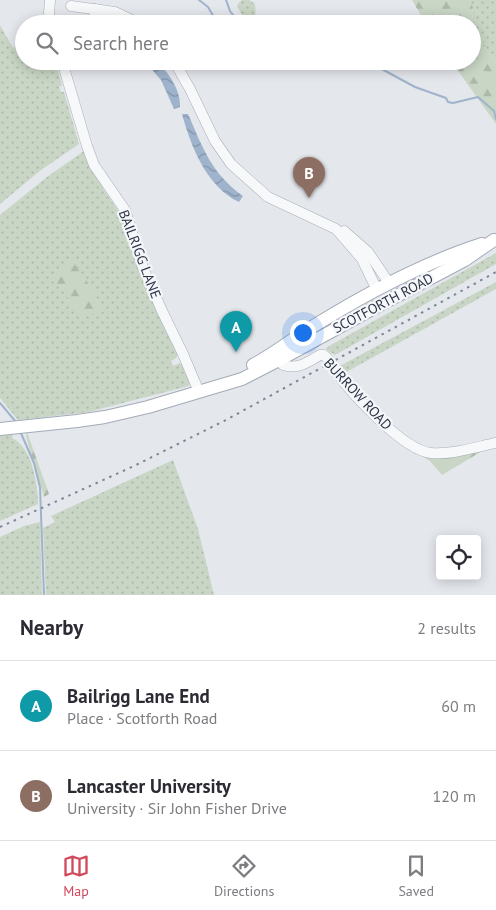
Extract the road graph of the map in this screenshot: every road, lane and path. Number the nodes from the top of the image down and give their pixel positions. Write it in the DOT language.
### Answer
graph roads {
  1 [pos="50,0"];
  2 [pos="71,6"];
  3 [pos="95,9"];
  4 [pos="49,15"];
  5 [pos="95,15"];
  6 [pos="121,15"];
  7 [pos="65,70"];
  8 [pos="179,70"];
  9 [pos="336,230"];
  10 [pos="495,240"];
  11 [pos="377,290"];
  12 [pos="389,291"];
  13 [pos="277,356"];
  14 [pos="199,392"];
  15 [pos="0,429"];
  16 [pos="496,443"];
  1 -- 4 [label="street"];
  2 -- 3 [label="street"];
  3 -- 5 [label="street"];
  3 -- 6 [label="street"];
  7 -- 14 [label="street, BAILRIGG LANE"];
  8 -- 9 [label="street"];
  9 -- 11 [label="street"];
  9 -- 12 [label="street"];
  10 -- 12 [label="main road, SCOTFORTH ROAD"];
  10 -- 12 [label="main road, SCOTFORTH ROAD"];
  11 -- 12 [label="main road, SCOTFORTH ROAD"];
  11 -- 13 [label="main road, SCOTFORTH ROAD"];
  12 -- 13 [label="main road, SCOTFORTH ROAD"];
  13 -- 14 [label="main road, SCOTFORTH ROAD"];
  13 -- 16 [label="street, BURROW ROAD, bridge"];
  14 -- 15 [label="main road, SCOTFORTH ROAD"];
}
